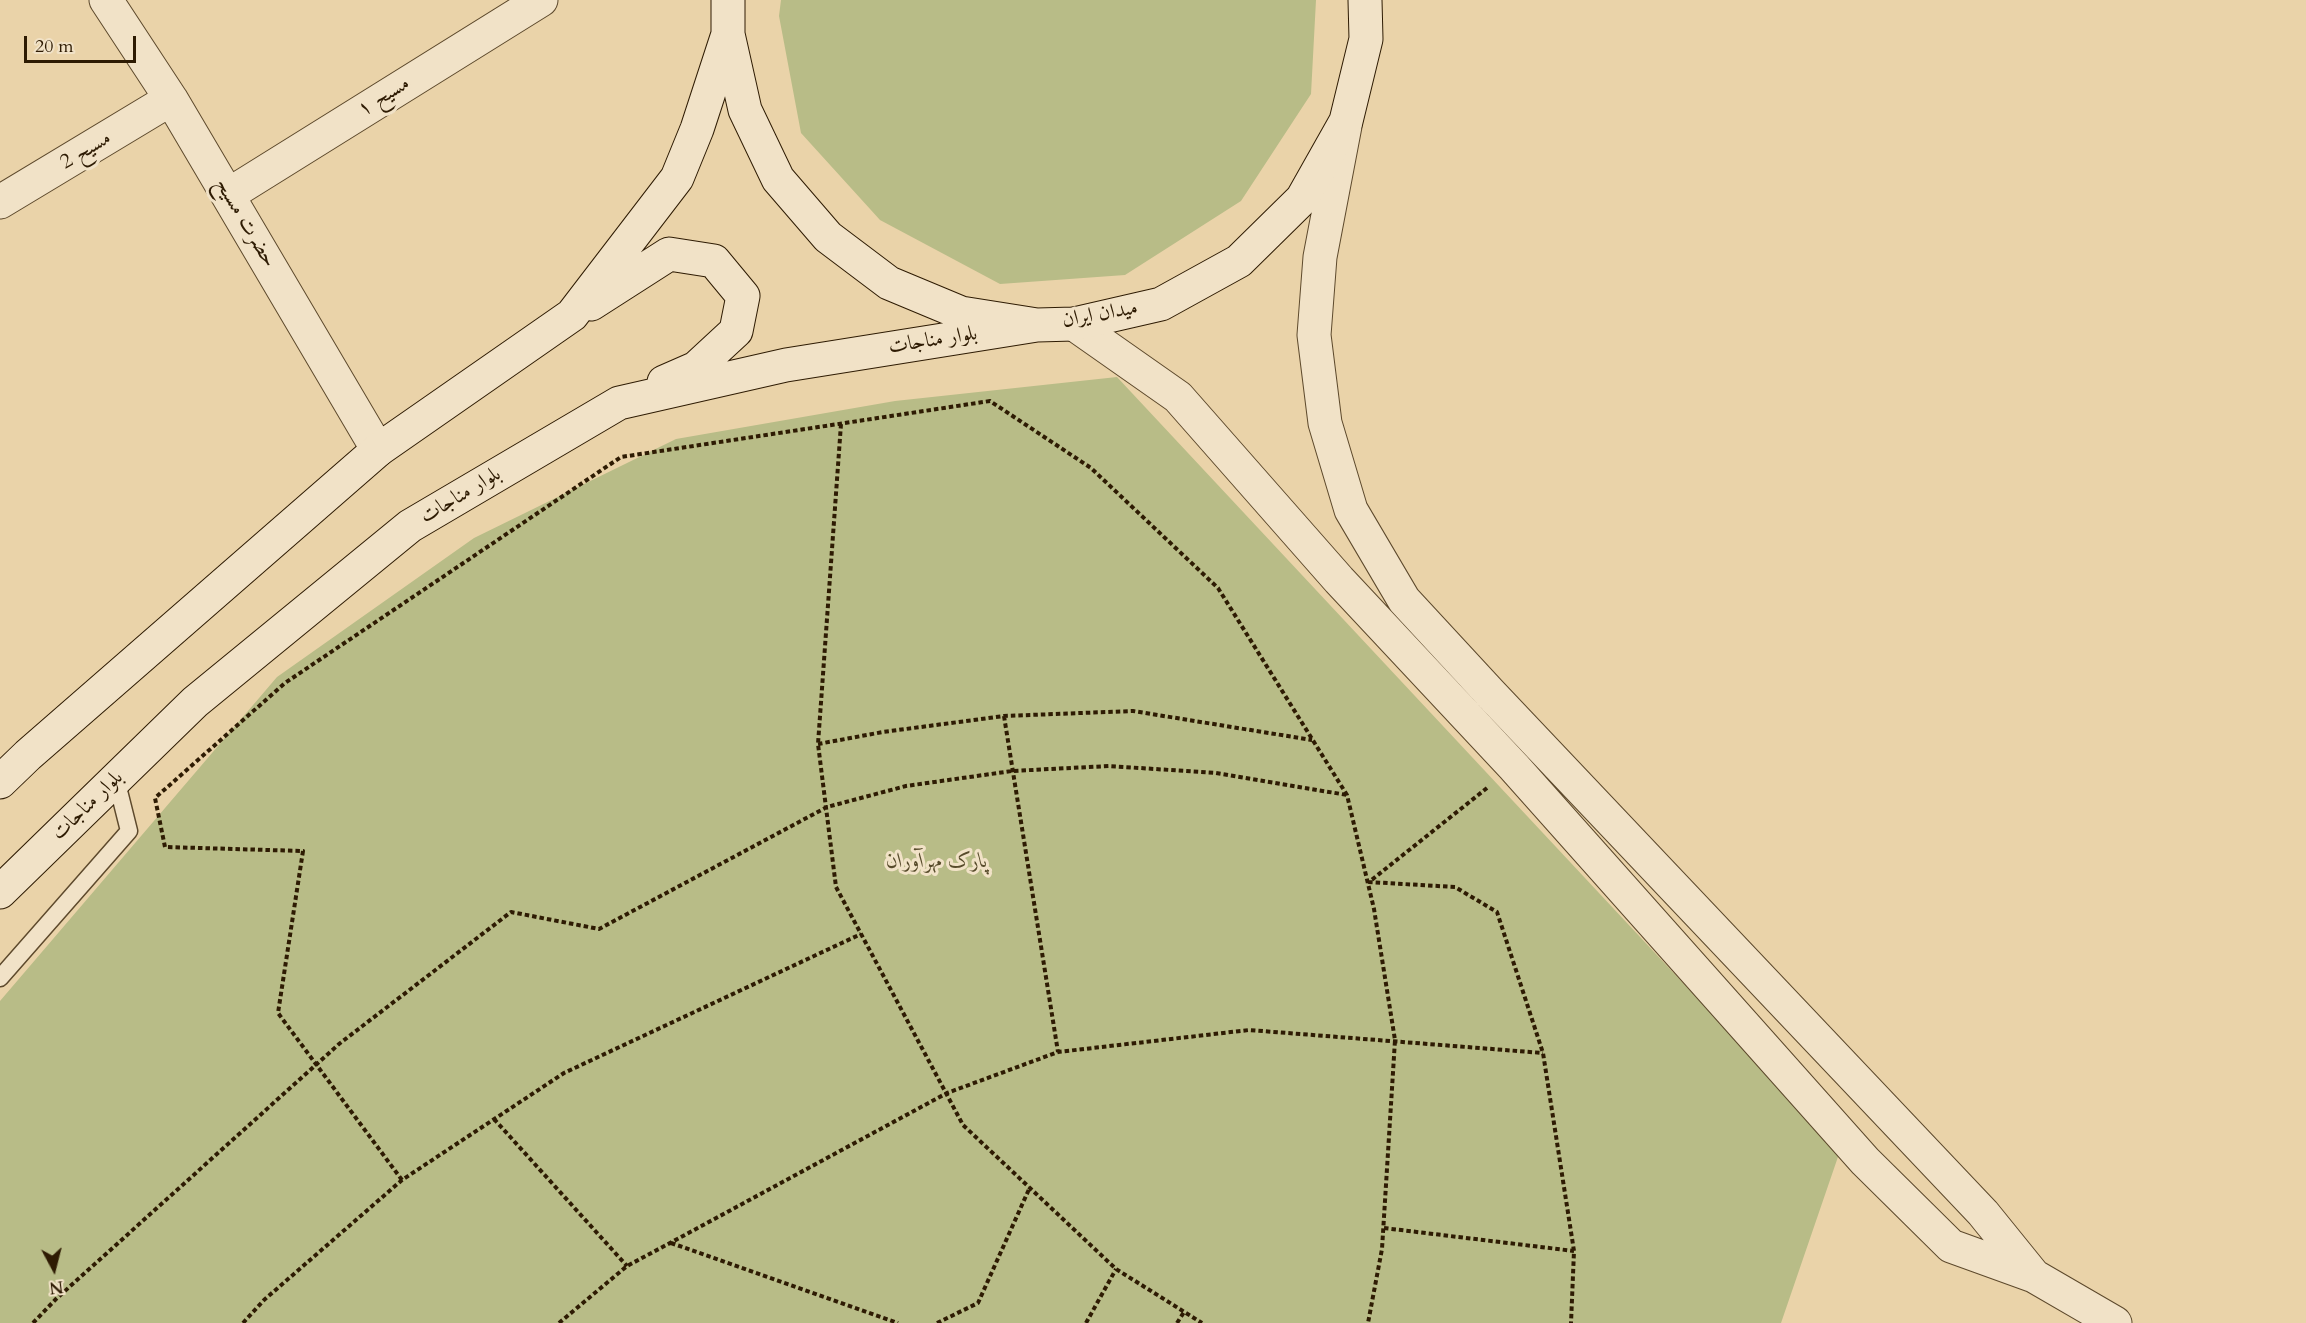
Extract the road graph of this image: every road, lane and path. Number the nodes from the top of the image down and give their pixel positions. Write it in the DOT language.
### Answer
graph roads {
  1 [pos="106,0"];
  2 [pos="541,0"];
  3 [pos="728,0"];
  4 [pos="1365,0"];
  5 [pos="728,34"];
  6 [pos="171,99"];
  7 [pos="1346,121"];
  8 [pos="228,195"];
  9 [pos="0,202"];
  10 [pos="572,315"];
  11 [pos="1037,324"];
  12 [pos="1074,324"];
  13 [pos="619,403"];
  14 [pos="841,424"];
  15 [pos="378,450"];
  16 [pos="1004,716"];
  17 [pos="1312,740"];
  18 [pos="818,744"];
  19 [pos="1514,767"];
  20 [pos="1012,771"];
  21 [pos="116,779"];
  22 [pos="0,782"];
  23 [pos="1347,795"];
  24 [pos="827,807"];
  25 [pos="1369,882"];
  26 [pos="0,892"];
  27 [pos="861,934"];
  28 [pos="0,978"];
  29 [pos="1395,1040"];
  30 [pos="1058,1052"];
  31 [pos="1543,1053"];
  32 [pos="317,1064"];
  33 [pos="947,1093"];
  34 [pos="494,1119"];
  35 [pos="402,1180"];
  36 [pos="1030,1187"];
  37 [pos="1383,1227"];
  38 [pos="670,1243"];
  39 [pos="1574,1251"];
  40 [pos="627,1266"];
  41 [pos="1116,1269"];
  42 [pos="2034,1276"];
  43 [pos="1185,1312"];
  44 [pos="33,1323"];
  45 [pos="243,1323"];
  46 [pos="559,1323"];
  47 [pos="898,1323"];
  48 [pos="937,1323"];
  49 [pos="1086,1323"];
  50 [pos="1177,1323"];
  51 [pos="1202,1323"];
  52 [pos="1368,1323"];
  53 [pos="1571,1323"];
  54 [pos="2115,1323"];
  1 -- 6 [label="street, حضرت مسیح"];
  2 -- 8 [label="street, مسیح ۱"];
  3 -- 5 [label="street, میدان ایران"];
  4 -- 7 [label="street, میدان ایران"];
  5 -- 10 [label="street"];
  5 -- 11 [label="street, میدان ایران"];
  6 -- 8 [label="street, حضرت مسیح"];
  6 -- 9 [label="street, مسیح 2"];
  7 -- 12 [label="street, میدان ایران"];
  7 -- 42 [label="street"];
  8 -- 15 [label="street, حضرت مسیح"];
  10 -- 13 [label="street"];
  10 -- 15 [label="street"];
  11 -- 12 [label="street, میدان ایران"];
  11 -- 13 [label="street, بلوار مناجات"];
  12 -- 19 [label="street"];
  13 -- 21 [label="street, بلوار مناجات"];
  14 -- 17 [label="path"];
  14 -- 18 [label="path"];
  14 -- 32 [label="path"];
  15 -- 22 [label="street"];
  16 -- 17 [label="path"];
  16 -- 18 [label="path"];
  16 -- 20 [label="path"];
  17 -- 23 [label="path"];
  18 -- 24 [label="path"];
  19 -- 25 [label="path"];
  19 -- 42 [label="street"];
  20 -- 23 [label="path"];
  20 -- 24 [label="path"];
  20 -- 30 [label="path"];
  21 -- 26 [label="street, بلوار مناجات"];
  21 -- 28 [label="lane"];
  23 -- 25 [label="path"];
  24 -- 27 [label="path"];
  24 -- 32 [label="path"];
  25 -- 29 [label="path"];
  25 -- 31 [label="path"];
  27 -- 33 [label="path"];
  27 -- 34 [label="path"];
  29 -- 30 [label="path"];
  29 -- 31 [label="path"];
  29 -- 37 [label="path"];
  30 -- 33 [label="path"];
  31 -- 39 [label="path"];
  32 -- 35 [label="path"];
  32 -- 44 [label="path"];
  33 -- 36 [label="path"];
  33 -- 38 [label="path"];
  34 -- 35 [label="path"];
  34 -- 40 [label="path"];
  35 -- 45 [label="path"];
  36 -- 41 [label="path"];
  36 -- 48 [label="path"];
  37 -- 39 [label="path"];
  37 -- 52 [label="path"];
  38 -- 40 [label="path"];
  38 -- 47 [label="path"];
  39 -- 53 [label="path"];
  40 -- 46 [label="path"];
  41 -- 43 [label="path"];
  41 -- 49 [label="path"];
  42 -- 54 [label="street"];
  43 -- 50 [label="path"];
  43 -- 51 [label="path"];
}
